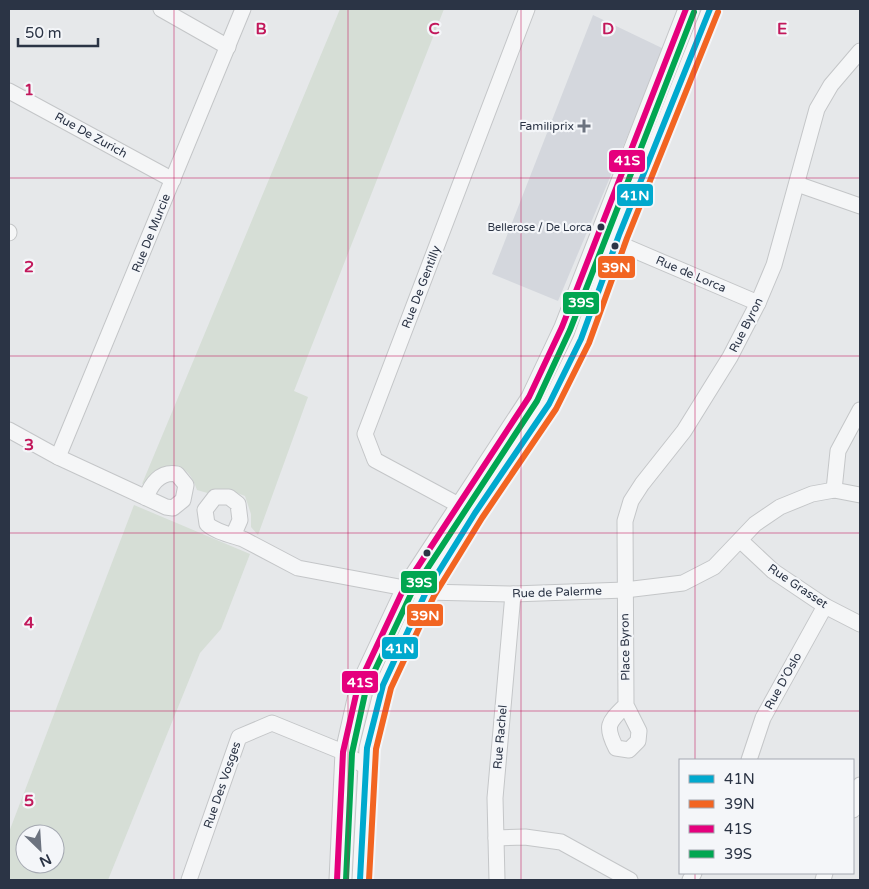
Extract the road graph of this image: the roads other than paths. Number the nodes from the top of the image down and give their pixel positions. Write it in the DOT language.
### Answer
graph roads {
  1 [pos="161,9"];
  2 [pos="243,9"];
  3 [pos="527,9"];
  4 [pos="686,9"];
  5 [pos="710,9"];
  6 [pos="228,46"];
  7 [pos="860,51"];
  8 [pos="9,91"];
  9 [pos="173,180"];
  10 [pos="797,184"];
  11 [pos="860,206"];
  12 [pos="597,235"];
  13 [pos="617,242"];
  14 [pos="758,303"];
  15 [pos="860,410"];
  16 [pos="9,430"];
  17 [pos="58,457"];
  18 [pos="834,490"];
  19 [pos="860,494"];
  20 [pos="146,498"];
  21 [pos="460,506"];
  22 [pos="475,513"];
  23 [pos="233,536"];
  24 [pos="740,541"];
  25 [pos="404,588"];
  26 [pos="624,590"];
  27 [pos="426,592"];
  28 [pos="513,594"];
  29 [pos="825,606"];
  30 [pos="860,624"];
  31 [pos="626,705"];
  32 [pos="343,752"];
  33 [pos="749,759"];
  34 [pos="366,767"];
  35 [pos="860,785"];
  36 [pos="854,806"];
  37 [pos="496,838"];
  38 [pos="189,880"];
  39 [pos="337,880"];
  40 [pos="360,880"];
  41 [pos="497,880"];
  42 [pos="630,880"];
  1 -- 6 [label="street"];
  2 -- 6 [label="street, Rue De Murcie"];
  3 -- 21 [label="street, Rue De Gentilly"];
  4 -- 12 [label="street"];
  5 -- 13 [label="street"];
  6 -- 9 [label="street, Rue De Murcie"];
  7 -- 10 [label="street, Rue Byron"];
  8 -- 9 [label="street, Rue De Zurich"];
  9 -- 17 [label="street, Rue De Murcie"];
  10 -- 11 [label="street"];
  10 -- 14 [label="street, Rue Byron"];
  12 -- 13 [label="street, Rue de Lorca"];
  12 -- 21 [label="street"];
  13 -- 14 [label="street, Rue de Lorca"];
  13 -- 22 [label="street"];
  14 -- 26 [label="street, Rue Byron"];
  15 -- 18 [label="street"];
  16 -- 17 [label="street"];
  17 -- 20 [label="street"];
  18 -- 19 [label="street, Rue de Palerme"];
  18 -- 24 [label="street, Rue de Palerme"];
  21 -- 22 [label="street, Rue De Gentilly"];
  21 -- 25 [label="street"];
  22 -- 27 [label="street"];
  23 -- 25 [label="street, Rue de Palerme"];
  24 -- 26 [label="street, Rue de Palerme"];
  24 -- 29 [label="street, Rue Grasset"];
  25 -- 27 [label="street, Rue de Palerme"];
  25 -- 32 [label="street"];
  26 -- 28 [label="street, Rue de Palerme"];
  26 -- 31 [label="street, Place Byron"];
  27 -- 28 [label="street, Rue de Palerme"];
  27 -- 34 [label="street"];
  28 -- 37 [label="street, Rue Rachel"];
  29 -- 30 [label="street, Rue Grasset"];
  29 -- 33 [label="street, Rue D'Oslo"];
  32 -- 34 [label="street, Rue Des Vosges"];
  32 -- 38 [label="street, Rue Des Vosges"];
  32 -- 39 [label="street"];
  34 -- 40 [label="street"];
  35 -- 36 [label="street"];
  37 -- 41 [label="street, Rue Rachel"];
  37 -- 42 [label="street"];
}
